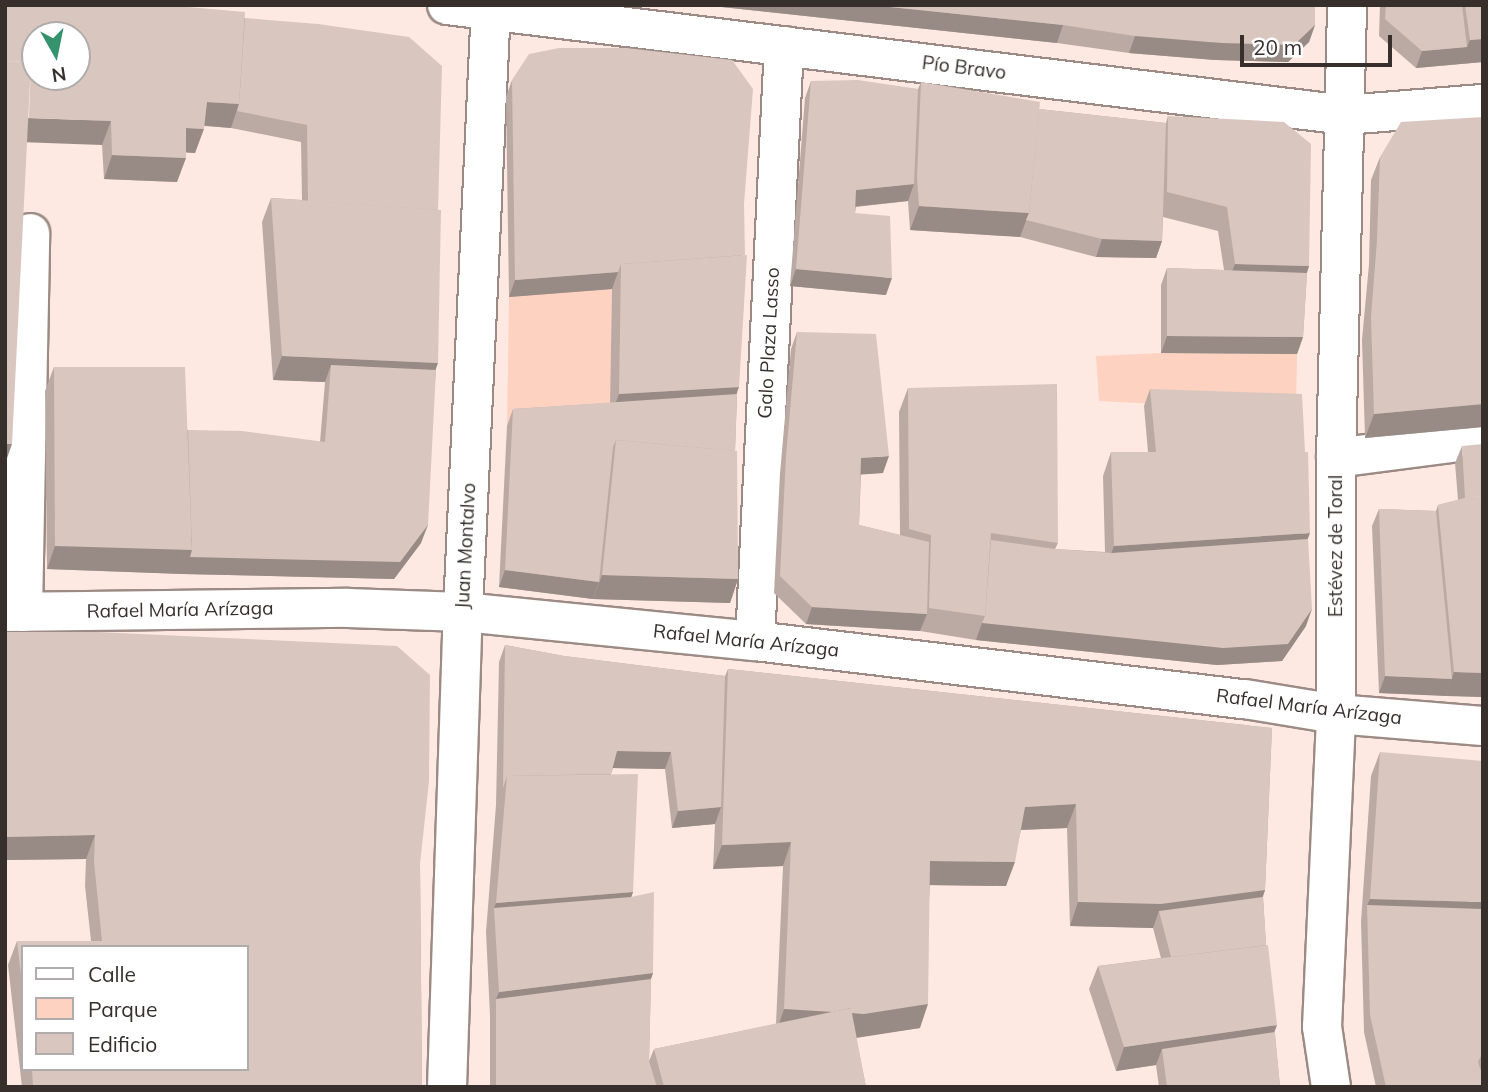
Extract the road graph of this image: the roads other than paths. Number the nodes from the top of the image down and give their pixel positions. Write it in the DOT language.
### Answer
graph roads {
  1 [pos="447,5"];
  2 [pos="1347,5"];
  3 [pos="491,7"];
  4 [pos="784,46"];
  5 [pos="1483,104"];
  6 [pos="1345,115"];
  7 [pos="30,233"];
  8 [pos="1483,439"];
  9 [pos="1336,458"];
  10 [pos="14,612"];
  11 [pos="463,612"];
  12 [pos="755,640"];
  13 [pos="1336,714"];
  14 [pos="1483,726"];
  15 [pos="447,1087"];
  16 [pos="1331,1087"];
  1 -- 3 [label="street, Pío Bravo"];
  2 -- 6 [label="street, Estévez de Toral"];
  3 -- 4 [label="street, Pío Bravo"];
  3 -- 11 [label="street, Juan Montalvo"];
  4 -- 6 [label="street, Pío Bravo"];
  4 -- 12 [label="street, Galo Plaza Lasso"];
  5 -- 6 [label="street, Pío Bravo"];
  6 -- 9 [label="street, Estévez de Toral"];
  7 -- 10 [label="street"];
  8 -- 9 [label="street"];
  9 -- 13 [label="street, Estévez de Toral"];
  10 -- 11 [label="street, Rafael María Arízaga"];
  11 -- 12 [label="street, Rafael María Arízaga"];
  11 -- 15 [label="street, Juan Montalvo"];
  12 -- 13 [label="street, Rafael María Arízaga"];
  13 -- 14 [label="street, Rafael María Arízaga"];
  13 -- 16 [label="street, Estévez de Toral"];
}
